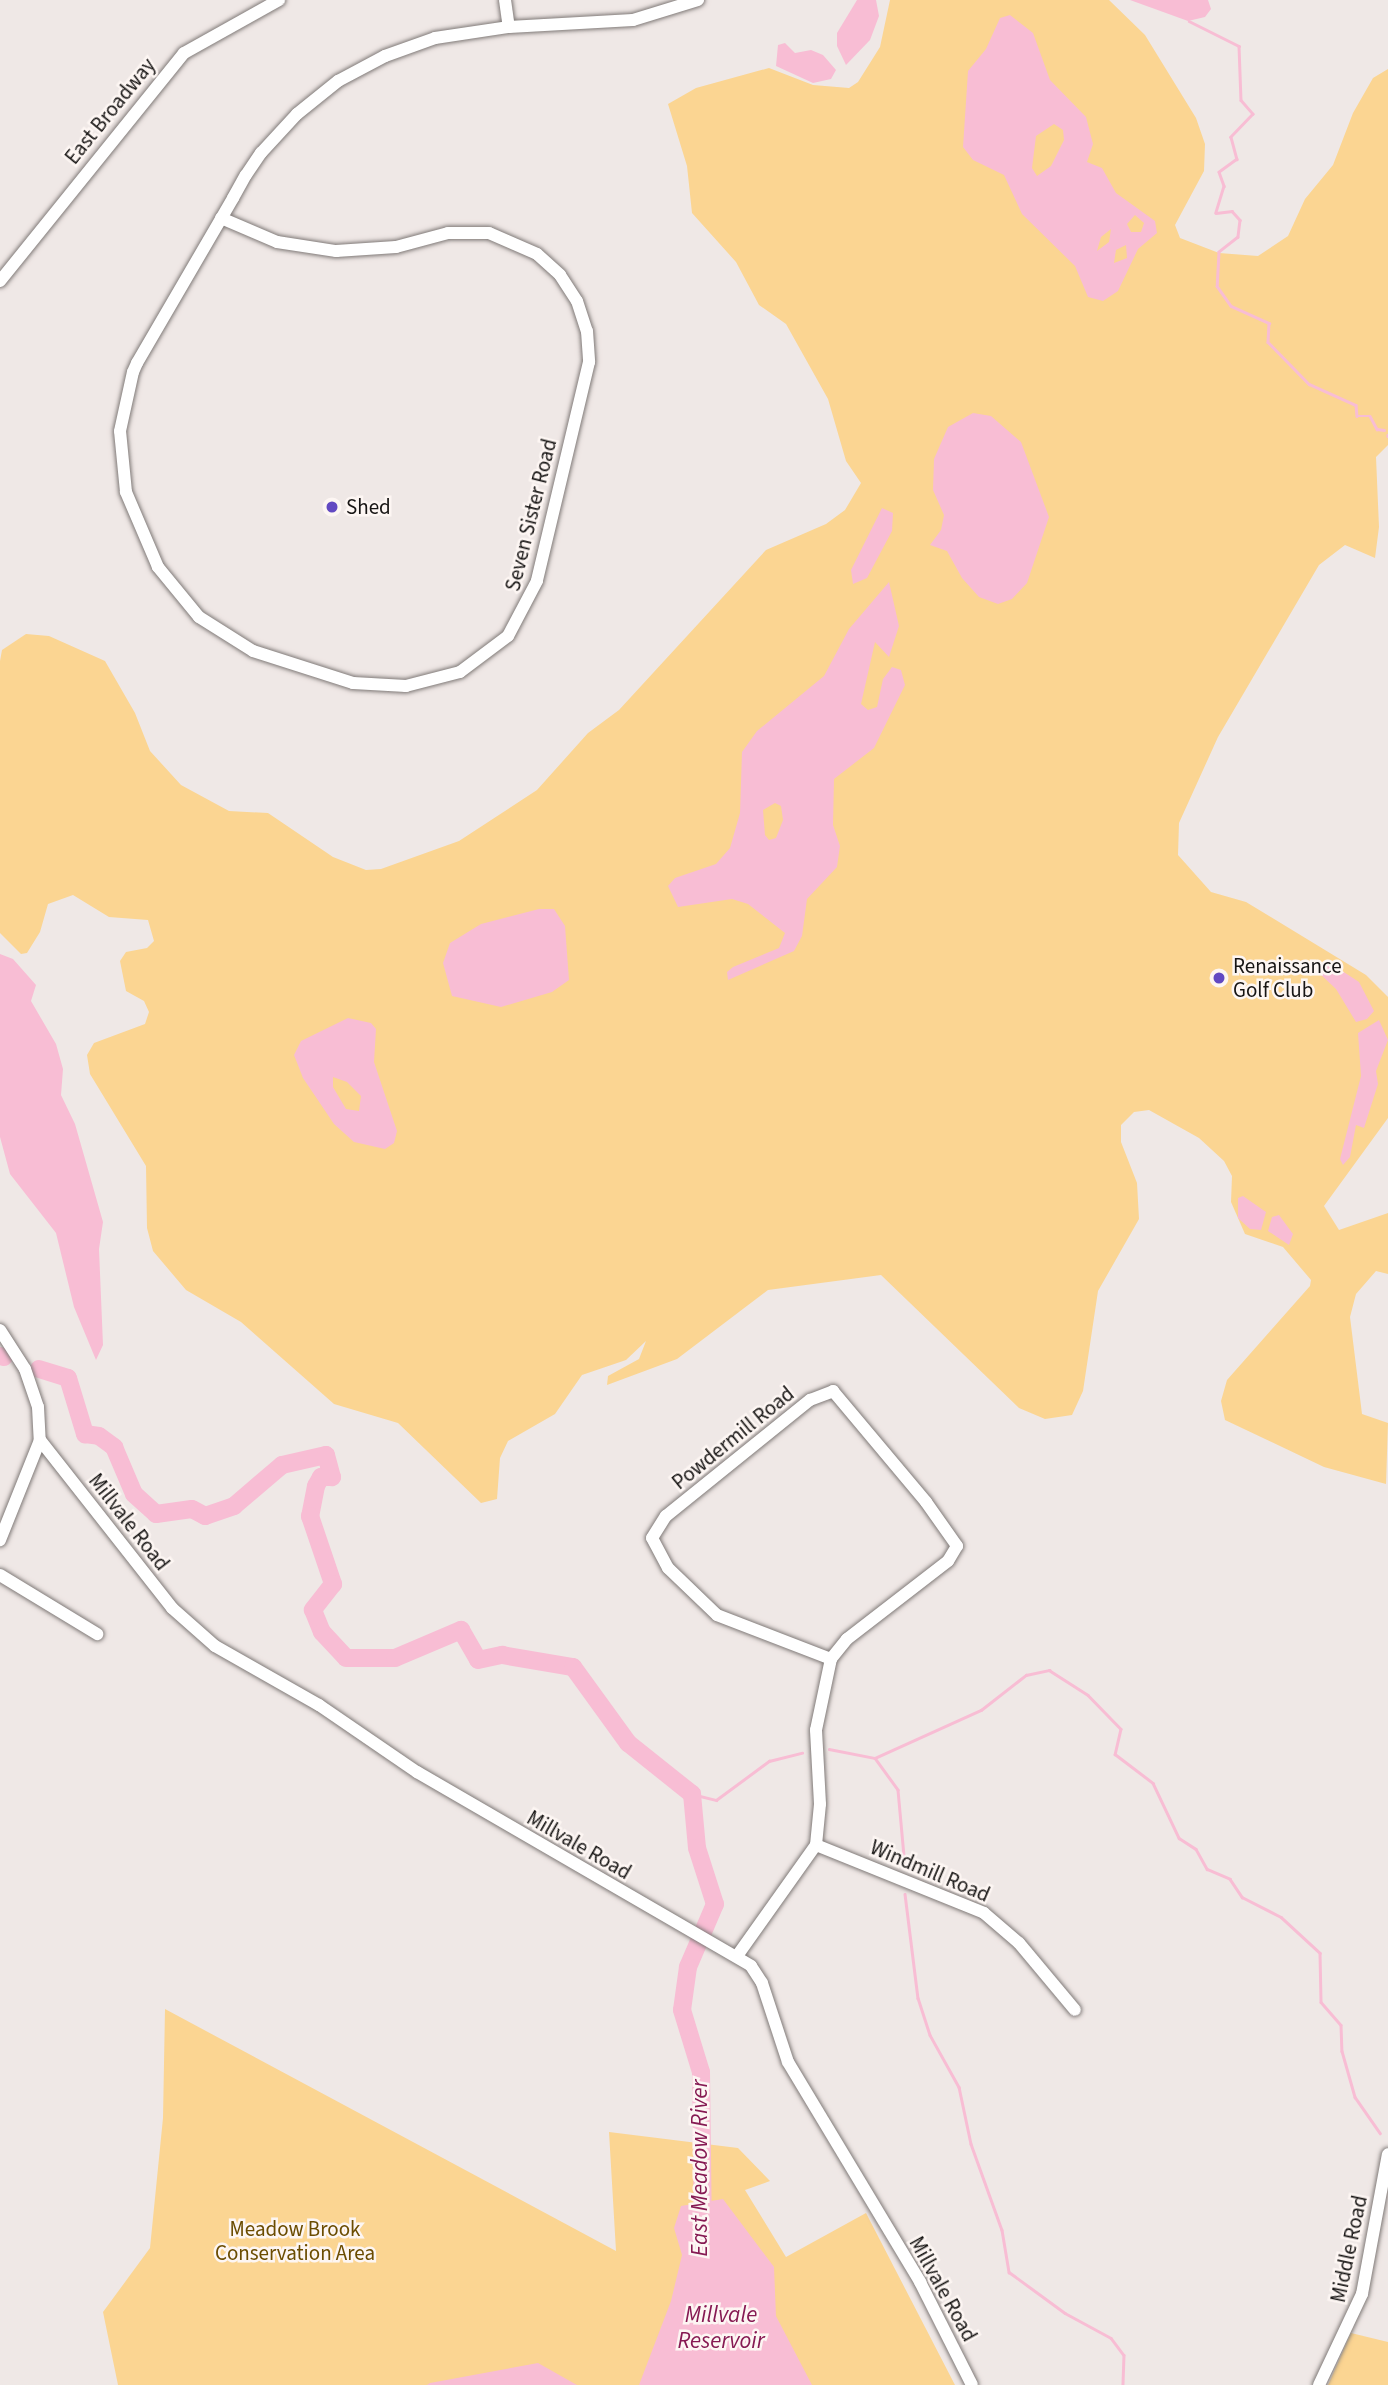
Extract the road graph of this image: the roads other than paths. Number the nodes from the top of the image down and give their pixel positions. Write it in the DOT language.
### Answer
graph roads {
  1 [pos="279,0"];
  2 [pos="505,0"];
  3 [pos="698,0"];
  4 [pos="509,27"];
  5 [pos="221,218"];
  6 [pos="0,281"];
  7 [pos="0,1330"];
  8 [pos="40,1440"];
  9 [pos="0,1540"];
  10 [pos="0,1575"];
  11 [pos="97,1634"];
  12 [pos="831,1658"];
  13 [pos="816,1845"];
  14 [pos="737,1956"];
  15 [pos="1074,2010"];
  16 [pos="1388,2154"];
  17 [pos="972,2385"];
  18 [pos="1319,2385"];
  1 -- 6 [label="street, East Broadway"];
  2 -- 4 [label="street"];
  3 -- 4 [label="street, Seven Sister Road"];
  4 -- 5 [label="street, Seven Sister Road"];
  5 -- 5 [label="street, Seven Sister Road"];
  7 -- 8 [label="street"];
  8 -- 9 [label="street"];
  8 -- 14 [label="street, Millvale Road"];
  10 -- 11 [label="street"];
  12 -- 12 [label="street, Powdermill Road"];
  12 -- 13 [label="street"];
  13 -- 14 [label="street"];
  13 -- 15 [label="street, Windmill Road"];
  14 -- 17 [label="street, Millvale Road"];
  16 -- 18 [label="street, Middle Road"];
}
